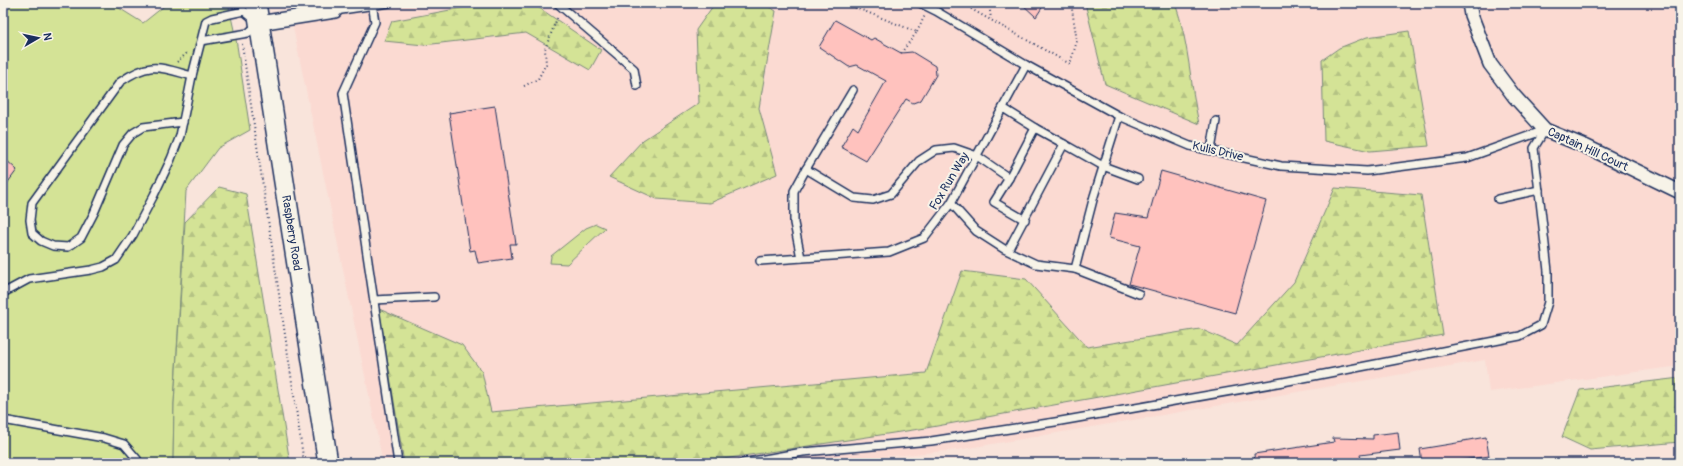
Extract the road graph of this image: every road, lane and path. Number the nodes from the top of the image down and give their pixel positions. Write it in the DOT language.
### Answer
graph roads {
  1 [pos="256,3"];
  2 [pos="390,3"];
  3 [pos="557,3"];
  4 [pos="584,3"];
  5 [pos="844,3"];
  6 [pos="920,3"];
  7 [pos="988,3"];
  8 [pos="1072,3"];
  9 [pos="1469,3"];
  10 [pos="372,4"];
  11 [pos="971,9"];
  12 [pos="565,10"];
  13 [pos="335,11"];
  14 [pos="926,13"];
  15 [pos="991,19"];
  16 [pos="259,22"];
  17 [pos="917,32"];
  18 [pos="240,35"];
  19 [pos="201,41"];
  20 [pos="190,49"];
  21 [pos="901,53"];
  22 [pos="172,63"];
  23 [pos="1026,65"];
  24 [pos="192,76"];
  25 [pos="524,86"];
  26 [pos="637,86"];
  27 [pos="853,90"];
  28 [pos="1003,108"];
  29 [pos="1119,116"];
  30 [pos="1216,121"];
  31 [pos="182,122"];
  32 [pos="1035,128"];
  33 [pos="1545,130"];
  34 [pos="1064,144"];
  35 [pos="1211,150"];
  36 [pos="977,156"];
  37 [pos="1103,166"];
  38 [pos="806,169"];
  39 [pos="1009,178"];
  40 [pos="1138,179"];
  41 [pos="1539,190"];
  42 [pos="1680,192"];
  43 [pos="1498,199"];
  44 [pos="951,204"];
  45 [pos="1025,220"];
  46 [pos="1008,250"];
  47 [pos="801,258"];
  48 [pos="760,261"];
  49 [pos="1075,269"];
  50 [pos="3,293"];
  51 [pos="1139,294"];
  52 [pos="434,297"];
  53 [pos="374,300"];
  54 [pos="3,420"];
  55 [pos="139,463"];
  56 [pos="304,463"];
  57 [pos="328,463"];
  58 [pos="398,463"];
  59 [pos="742,463"];
  1 -- 16 [label="main road, Raspberry Road"];
  2 -- 10 [label="lane"];
  3 -- 12 [label="lane"];
  4 -- 12 [label="path"];
  5 -- 17 [label="path"];
  6 -- 23 [label="lane, Kulis Drive"];
  7 -- 15 [label="path"];
  8 -- 15 [label="path"];
  9 -- 33 [label="street, Captain Hill Court"];
  10 -- 13 [label="lane"];
  10 -- 53 [label="lane"];
  11 -- 15 [label="path"];
  12 -- 25 [label="path"];
  12 -- 26 [label="lane"];
  13 -- 16 [label="street"];
  14 -- 17 [label="path"];
  16 -- 18 [label="lane"];
  16 -- 19 [label="lane"];
  16 -- 57 [label="main road, Raspberry Road"];
  17 -- 21 [label="path"];
  18 -- 19 [label="lane"];
  18 -- 56 [label="path"];
  19 -- 24 [label="lane"];
  20 -- 22 [label="path"];
  23 -- 28 [label="lane, Fox Run Way"];
  23 -- 29 [label="lane, Kulis Drive"];
  24 -- 31 [label="lane"];
  24 -- 31 [label="lane"];
  27 -- 38 [label="lane"];
  28 -- 32 [label="lane"];
  28 -- 36 [label="lane, Fox Run Way"];
  29 -- 35 [label="lane, Kulis Drive"];
  29 -- 37 [label="lane"];
  30 -- 35 [label="lane"];
  31 -- 50 [label="lane"];
  32 -- 34 [label="lane"];
  32 -- 39 [label="lane"];
  33 -- 35 [label="lane, Kulis Drive"];
  33 -- 41 [label="lane"];
  33 -- 42 [label="street, Captain Hill Court"];
  34 -- 37 [label="lane"];
  34 -- 45 [label="lane"];
  36 -- 38 [label="lane"];
  36 -- 39 [label="lane"];
  36 -- 44 [label="lane, Fox Run Way"];
  37 -- 40 [label="lane"];
  37 -- 49 [label="lane"];
  38 -- 47 [label="lane"];
  39 -- 45 [label="lane"];
  41 -- 43 [label="lane"];
  41 -- 59 [label="lane"];
  44 -- 46 [label="lane"];
  44 -- 47 [label="lane, Fox Run Way"];
  45 -- 46 [label="lane"];
  46 -- 49 [label="lane"];
  47 -- 48 [label="lane, Fox Run Way"];
  49 -- 51 [label="lane"];
  52 -- 53 [label="lane"];
  53 -- 58 [label="lane"];
  54 -- 55 [label="lane"];
}
